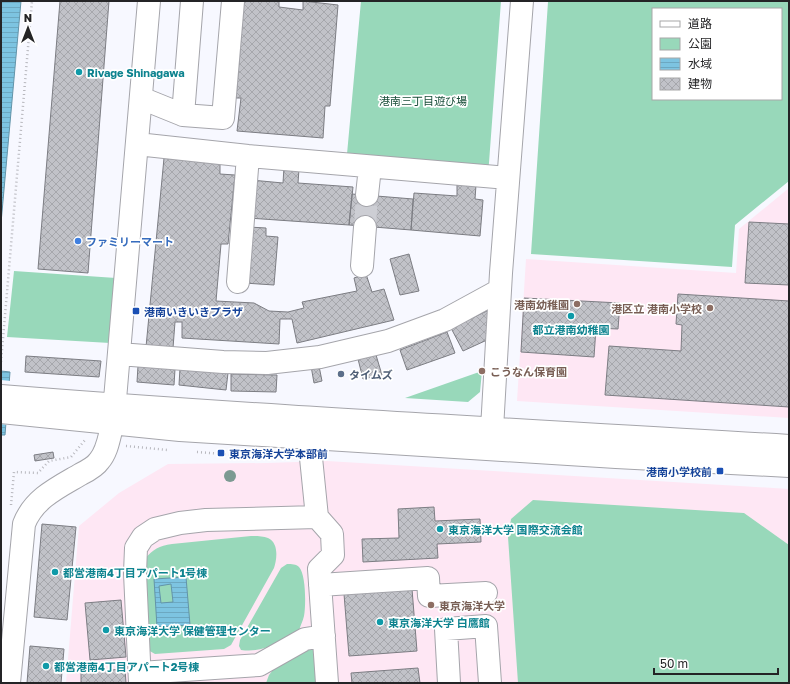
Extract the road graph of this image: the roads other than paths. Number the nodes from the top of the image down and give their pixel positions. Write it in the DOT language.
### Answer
graph roads {
  1 [pos="149,1"];
  2 [pos="192,1"];
  3 [pos="233,1"];
  4 [pos="522,1"];
  5 [pos="141,98"];
  6 [pos="183,115"];
  7 [pos="137,144"];
  8 [pos="248,156"];
  9 [pos="370,167"];
  10 [pos="508,178"];
  11 [pos="367,195"];
  12 [pos="365,227"];
  13 [pos="362,266"];
  14 [pos="238,282"];
  15 [pos="500,290"];
  16 [pos="119,354"];
  17 [pos="1,396"];
  18 [pos="25,406"];
  19 [pos="1,412"];
  20 [pos="114,414"];
  21 [pos="492,429"];
  22 [pos="309,438"];
  23 [pos="789,446"];
  24 [pos="789,466"];
  25 [pos="317,517"];
  26 [pos="320,585"];
  27 [pos="486,593"];
  28 [pos="454,595"];
  29 [pos="456,628"];
  30 [pos="324,636"];
  31 [pos="140,678"];
  32 [pos="10,683"];
  33 [pos="327,683"];
  34 [pos="449,683"];
  35 [pos="490,683"];
  1 -- 5 [label="street"];
  2 -- 6 [label="street"];
  3 -- 6 [label="street"];
  4 -- 10 [label="street"];
  5 -- 6 [label="street"];
  5 -- 7 [label="street"];
  7 -- 8 [label="street"];
  7 -- 16 [label="street"];
  8 -- 9 [label="street"];
  8 -- 14 [label="street"];
  9 -- 10 [label="street"];
  9 -- 11 [label="street"];
  10 -- 15 [label="street"];
  12 -- 13 [label="street"];
  15 -- 16 [label="street"];
  15 -- 21 [label="street"];
  16 -- 20 [label="street"];
  17 -- 18 [label="street"];
  18 -- 19 [label="street"];
  18 -- 20 [label="street"];
  20 -- 21 [label="street"];
  20 -- 22 [label="street"];
  20 -- 32 [label="street"];
  21 -- 23 [label="street"];
  22 -- 24 [label="street"];
  22 -- 25 [label="street"];
  25 -- 26 [label="street"];
  25 -- 31 [label="street"];
  26 -- 28 [label="street"];
  26 -- 30 [label="street"];
  27 -- 28 [label="street"];
  28 -- 29 [label="street"];
  29 -- 34 [label="street"];
  29 -- 35 [label="street"];
  30 -- 31 [label="street"];
  30 -- 33 [label="street"];
}
